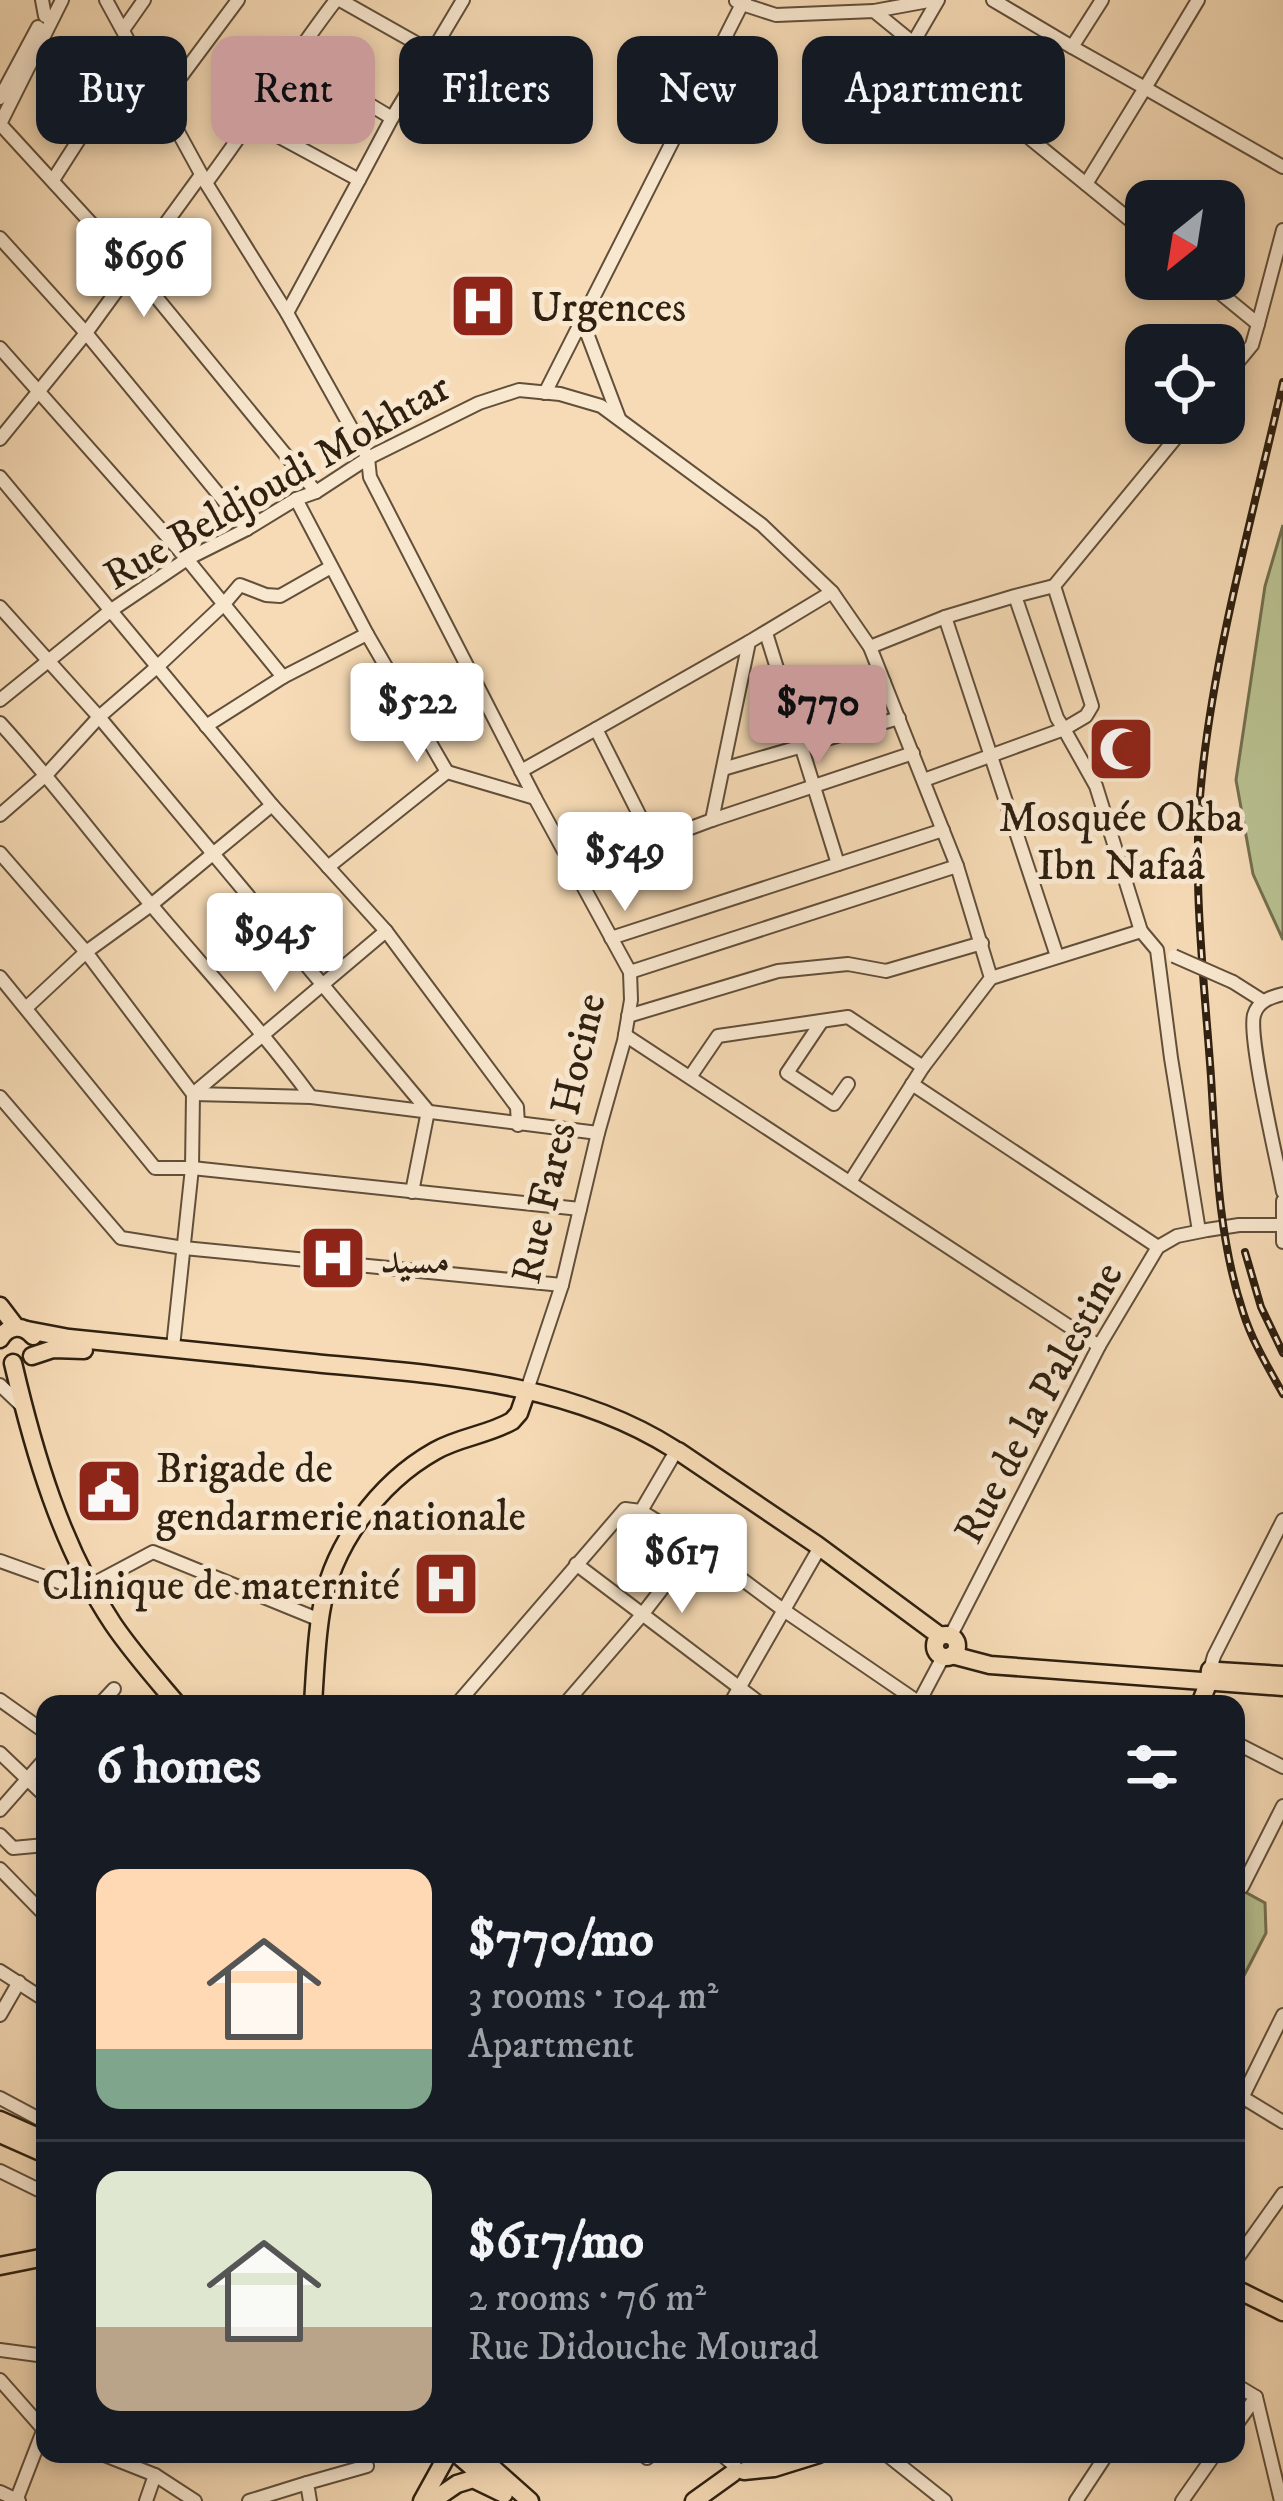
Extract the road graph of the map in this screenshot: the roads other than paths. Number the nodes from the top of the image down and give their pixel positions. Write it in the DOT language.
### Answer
graph roads {
  1 [pos="42,0"];
  2 [pos="58,0"];
  3 [pos="106,0"];
  4 [pos="144,0"];
  5 [pos="238,0"];
  6 [pos="338,0"];
  7 [pos="463,0"];
  8 [pos="936,0"];
  9 [pos="993,0"];
  10 [pos="1102,0"];
  11 [pos="1198,0"];
  12 [pos="741,1"];
  13 [pos="874,11"];
  14 [pos="44,16"];
  15 [pos="123,30"];
  16 [pos="126,36"];
  17 [pos="309,36"];
  18 [pos="403,36"];
  19 [pos="442,36"];
  20 [pos="904,36"];
  21 [pos="917,36"];
  22 [pos="1072,47"];
  23 [pos="187,68"];
  24 [pos="1145,88"];
  25 [pos="0,98"];
  26 [pos="399,106"];
  27 [pos="375,108"];
  28 [pos="392,118"];
  29 [pos="0,124"];
  30 [pos="76,144"];
  31 [pos="185,144"];
  32 [pos="233,144"];
  33 [pos="293,144"];
  34 [pos="1037,144"];
  35 [pos="1283,167"];
  36 [pos="204,179"];
  37 [pos="53,180"];
  38 [pos="359,180"];
  39 [pos="1086,184"];
  40 [pos="1125,215"];
  41 [pos="1283,230"];
  42 [pos="0,238"];
  43 [pos="134,271"];
  44 [pos="1229,300"];
  45 [pos="287,313"];
  46 [pos="582,320"];
  47 [pos="1258,324"];
  48 [pos="86,333"];
  49 [pos="0,348"];
  50 [pos="1245,354"];
  51 [pos="37,391"];
  52 [pos="545,393"];
  53 [pos="620,419"];
  54 [pos="0,439"];
  55 [pos="1171,444"];
  56 [pos="368,458"];
  57 [pos="0,477"];
  58 [pos="316,492"];
  59 [pos="296,500"];
  60 [pos="247,529"];
  61 [pos="187,559"];
  62 [pos="332,567"];
  63 [pos="1054,586"];
  64 [pos="832,592"];
  65 [pos="1015,596"];
  66 [pos="223,605"];
  67 [pos="0,607"];
  68 [pos="110,610"];
  69 [pos="945,617"];
  70 [pos="766,633"];
  71 [pos="367,634"];
  72 [pos="749,642"];
  73 [pos="870,646"];
  74 [pos="46,661"];
  75 [pos="158,666"];
  76 [pos="283,677"];
  77 [pos="884,682"];
  78 [pos="0,700"];
  79 [pos="790,711"];
  80 [pos="98,717"];
  81 [pos="899,718"];
  82 [pos="0,723"];
  83 [pos="206,725"];
  84 [pos="596,729"];
  85 [pos="1064,729"];
  86 [pos="801,746"];
  87 [pos="913,753"];
  88 [pos="990,757"];
  89 [pos="723,769"];
  90 [pos="521,771"];
  91 [pos="446,772"];
  92 [pos="47,774"];
  93 [pos="924,780"];
  94 [pos="815,786"];
  95 [pos="535,798"];
  96 [pos="272,805"];
  97 [pos="0,815"];
  98 [pos="712,820"];
  99 [pos="943,830"];
  100 [pos="0,853"];
  101 [pos="211,854"];
  102 [pos="838,864"];
  103 [pos="957,866"];
  104 [pos="328,867"];
  105 [pos="151,905"];
  106 [pos="386,931"];
  107 [pos="1141,931"];
  108 [pos="611,938"];
  109 [pos="982,943"];
  110 [pos="1157,950"];
  111 [pos="86,952"];
  112 [pos="1057,956"];
  113 [pos="630,972"];
  114 [pos="0,977"];
  115 [pos="992,977"];
  116 [pos="322,985"];
  117 [pos="1283,994"];
  118 [pos="1263,1001"];
  119 [pos="26,1008"];
  120 [pos="628,1016"];
  121 [pos="822,1021"];
  122 [pos="265,1035"];
  123 [pos="625,1035"];
  124 [pos="922,1067"];
  125 [pos="690,1077"];
  126 [pos="848,1084"];
  127 [pos="912,1084"];
  128 [pos="193,1094"];
  129 [pos="0,1097"];
  130 [pos="311,1097"];
  131 [pos="428,1112"];
  132 [pos="518,1125"];
  133 [pos="598,1132"];
  134 [pos="192,1168"];
  135 [pos="850,1181"];
  136 [pos="412,1192"];
  137 [pos="1283,1192"];
  138 [pos="1283,1202"];
  139 [pos="580,1209"];
  140 [pos="1282,1222"];
  141 [pos="1203,1231"];
  142 [pos="1283,1242"];
  143 [pos="1158,1247"];
  144 [pos="184,1248"];
  145 [pos="562,1285"];
  146 [pos="0,1306"];
  147 [pos="9,1334"];
  148 [pos="1099,1346"];
  149 [pos="172,1347"];
  150 [pos="14,1361"];
  151 [pos="9,1385"];
  152 [pos="525,1395"];
  153 [pos="674,1454"];
  154 [pos="641,1511"];
  155 [pos="1283,1520"];
  156 [pos="696,1545"];
  157 [pos="816,1554"];
  158 [pos="0,1562"];
  159 [pos="576,1564"];
  160 [pos="93,1590"];
  161 [pos="782,1609"];
  162 [pos="641,1616"];
  163 [pos="320,1620"];
  164 [pos="946,1646"];
  165 [pos="1283,1675"];
  166 [pos="1209,1676"];
  167 [pos="1283,1687"];
  168 [pos="739,1688"];
  169 [pos="114,1689"];
  170 [pos="108,1695"];
  171 [pos="170,1695"];
  172 [pos="314,1695"];
  173 [pos="465,1695"];
  174 [pos="573,1695"];
  175 [pos="735,1695"];
  176 [pos="749,1695"];
  177 [pos="907,1695"];
  178 [pos="924,1695"];
  179 [pos="1203,1695"];
  180 [pos="0,1700"];
  181 [pos="36,1726"];
  182 [pos="1245,1747"];
  183 [pos="0,1754"];
  184 [pos="1283,1767"];
  185 [pos="36,1769"];
  186 [pos="26,1778"];
  187 [pos="36,1787"];
  188 [pos="3,1802"];
  189 [pos="1283,1806"];
  190 [pos="1277,1833"];
  191 [pos="0,1835"];
  192 [pos="36,1846"];
  193 [pos="0,1869"];
  194 [pos="1245,1882"];
  195 [pos="36,1906"];
  196 [pos="0,1971"];
  197 [pos="19,1982"];
  198 [pos="36,1997"];
  199 [pos="0,2015"];
  200 [pos="1283,2015"];
  201 [pos="1245,2091"];
  202 [pos="0,2098"];
  203 [pos="1245,2106"];
  204 [pos="36,2117"];
  205 [pos="0,2120"];
  206 [pos="1283,2122"];
  207 [pos="0,2134"];
  208 [pos="36,2136"];
  209 [pos="36,2150"];
  210 [pos="0,2171"];
  211 [pos="36,2189"];
  212 [pos="1283,2194"];
  213 [pos="1245,2247"];
  214 [pos="36,2259"];
  215 [pos="0,2266"];
  216 [pos="1245,2293"];
  217 [pos="1283,2312"];
  218 [pos="0,2350"];
  219 [pos="36,2355"];
  220 [pos="0,2380"];
  221 [pos="1245,2390"];
  222 [pos="1256,2397"];
  223 [pos="1245,2412"];
  224 [pos="36,2420"];
  225 [pos="36,2450"];
  226 [pos="125,2463"];
  227 [pos="431,2463"];
  228 [pos="445,2463"];
  229 [pos="463,2463"];
  230 [pos="489,2463"];
  231 [pos="790,2463"];
  232 [pos="897,2463"];
  233 [pos="1102,2463"];
  234 [pos="1209,2463"];
  235 [pos="735,2464"];
  236 [pos="367,2466"];
  237 [pos="155,2475"];
  238 [pos="307,2483"];
  239 [pos="0,2492"];
  240 [pos="508,2498"];
  241 [pos="17,2501"];
  242 [pos="146,2501"];
  243 [pos="195,2501"];
  244 [pos="249,2501"];
  245 [pos="310,2501"];
  246 [pos="418,2501"];
  247 [pos="432,2501"];
  248 [pos="530,2501"];
  249 [pos="694,2501"];
  250 [pos="945,2501"];
  251 [pos="1076,2501"];
  252 [pos="1182,2501"];
  253 [pos="1280,2501"];
  1 -- 14 [label="street"];
  2 -- 14 [label="street"];
  2 -- 29 [label="street"];
  3 -- 15 [label="street"];
  4 -- 15 [label="street"];
  5 -- 23 [label="street"];
  6 -- 17 [label="street"];
  6 -- 18 [label="street"];
  7 -- 19 [label="street"];
  8 -- 13 [label="street"];
  8 -- 21 [label="street"];
  9 -- 22 [label="street"];
  10 -- 22 [label="street"];
  11 -- 24 [label="street"];
  12 -- 13 [label="street"];
  12 -- 46 [label="street"];
  13 -- 20 [label="street"];
  14 -- 25 [label="street"];
  15 -- 16 [label="street"];
  22 -- 24 [label="street"];
  24 -- 35 [label="street"];
  24 -- 39 [label="street"];
  26 -- 28 [label="street"];
  27 -- 28 [label="street"];
  28 -- 38 [label="street"];
  29 -- 37 [label="street"];
  30 -- 37 [label="street"];
  31 -- 36 [label="street"];
  32 -- 36 [label="street"];
  33 -- 38 [label="street"];
  34 -- 39 [label="street"];
  36 -- 43 [label="street"];
  36 -- 45 [label="street"];
  37 -- 43 [label="street"];
  38 -- 45 [label="street"];
  39 -- 40 [label="street"];
  41 -- 47 [label="street"];
  42 -- 48 [label="street"];
  43 -- 48 [label="street"];
  43 -- 58 [label="street"];
  44 -- 47 [label="street"];
  45 -- 56 [label="street"];
  46 -- 52 [label="street"];
  46 -- 53 [label="street"];
  47 -- 50 [label="street"];
  48 -- 51 [label="street"];
  48 -- 60 [label="street"];
  49 -- 51 [label="street"];
  51 -- 54 [label="street"];
  51 -- 61 [label="street"];
  52 -- 53 [label="street, Rue Beldjoudi Mokhtar"];
  52 -- 56 [label="street, Rue Beldjoudi Mokhtar"];
  53 -- 64 [label="street, Rue Beldjoudi Mokhtar"];
  55 -- 63 [label="street"];
  56 -- 58 [label="street, Rue Beldjoudi Mokhtar"];
  56 -- 90 [label="street, Rue Fares Hocine"];
  57 -- 68 [label="street"];
  58 -- 59 [label="street, Rue Beldjoudi Mokhtar"];
  59 -- 60 [label="street, Rue Beldjoudi Mokhtar"];
  59 -- 62 [label="street"];
  60 -- 61 [label="street, Rue Beldjoudi Mokhtar"];
  61 -- 66 [label="street"];
  61 -- 68 [label="street, Rue Beldjoudi Mokhtar"];
  62 -- 66 [label="street"];
  62 -- 71 [label="street"];
  63 -- 65 [label="street"];
  63 -- 85 [label="street"];
  64 -- 70 [label="street"];
  64 -- 73 [label="street, Rue Beldjoudi Mokhtar"];
  65 -- 69 [label="street"];
  65 -- 85 [label="street"];
  66 -- 75 [label="street"];
  66 -- 76 [label="street"];
  67 -- 74 [label="street"];
  68 -- 74 [label="street, Rue Beldjoudi Mokhtar"];
  68 -- 75 [label="street"];
  69 -- 73 [label="street"];
  69 -- 88 [label="street"];
  70 -- 72 [label="street"];
  70 -- 79 [label="street"];
  71 -- 76 [label="street"];
  71 -- 91 [label="street"];
  72 -- 84 [label="street"];
  72 -- 89 [label="street"];
  73 -- 77 [label="street, Rue Beldjoudi Mokhtar"];
  74 -- 78 [label="street, Rue Beldjoudi Mokhtar"];
  74 -- 80 [label="street"];
  75 -- 80 [label="street"];
  75 -- 83 [label="street"];
  76 -- 83 [label="street"];
  77 -- 79 [label="street"];
  77 -- 81 [label="street, Rue Beldjoudi Mokhtar"];
  79 -- 86 [label="street"];
  80 -- 92 [label="street"];
  80 -- 101 [label="street"];
  81 -- 86 [label="street"];
  81 -- 87 [label="street, Rue Beldjoudi Mokhtar"];
  82 -- 92 [label="street"];
  83 -- 96 [label="street"];
  84 -- 90 [label="street"];
  84 -- 98 [label="street"];
  85 -- 88 [label="street"];
  85 -- 107 [label="street"];
  86 -- 89 [label="street"];
  86 -- 94 [label="street"];
  87 -- 93 [label="street, Rue Beldjoudi Mokhtar"];
  87 -- 94 [label="street"];
  88 -- 93 [label="street"];
  88 -- 112 [label="street"];
  89 -- 98 [label="street"];
  90 -- 95 [label="street, Rue Fares Hocine"];
  91 -- 95 [label="street"];
  91 -- 104 [label="street"];
  92 -- 97 [label="street"];
  92 -- 105 [label="street"];
  93 -- 99 [label="street, Rue Beldjoudi Mokhtar"];
  94 -- 98 [label="street"];
  94 -- 102 [label="street"];
  95 -- 108 [label="street, Rue Fares Hocine"];
  96 -- 101 [label="street"];
  96 -- 104 [label="street"];
  99 -- 102 [label="street"];
  99 -- 103 [label="street, Rue Beldjoudi Mokhtar"];
  100 -- 111 [label="street"];
  101 -- 105 [label="street"];
  101 -- 116 [label="street"];
  102 -- 108 [label="street"];
  103 -- 109 [label="street, Rue Beldjoudi Mokhtar"];
  103 -- 113 [label="street"];
  104 -- 106 [label="street"];
  105 -- 111 [label="street"];
  105 -- 122 [label="street"];
  106 -- 116 [label="street"];
  106 -- 132 [label="street"];
  107 -- 110 [label="street"];
  107 -- 112 [label="street"];
  108 -- 113 [label="street, Rue Fares Hocine"];
  109 -- 115 [label="street, Rue Beldjoudi Mokhtar"];
  109 -- 120 [label="street"];
  110 -- 118 [label="street, bridge"];
  110 -- 141 [label="street"];
  111 -- 119 [label="street"];
  111 -- 128 [label="street"];
  112 -- 115 [label="street"];
  113 -- 120 [label="street, Rue Fares Hocine"];
  114 -- 119 [label="street"];
  115 -- 124 [label="street"];
  116 -- 122 [label="street"];
  116 -- 131 [label="street"];
  117 -- 118 [label="street"];
  118 -- 137 [label="street"];
  119 -- 134 [label="street"];
  120 -- 123 [label="street, Rue Fares Hocine"];
  121 -- 124 [label="street"];
  121 -- 125 [label="street"];
  121 -- 126 [label="street"];
  122 -- 128 [label="street"];
  122 -- 130 [label="street"];
  123 -- 125 [label="street"];
  123 -- 133 [label="street, Rue Fares Hocine"];
  124 -- 127 [label="street"];
  125 -- 135 [label="street"];
  127 -- 135 [label="street"];
  127 -- 143 [label="street"];
  128 -- 130 [label="street"];
  128 -- 134 [label="street"];
  129 -- 144 [label="street"];
  130 -- 131 [label="street"];
  131 -- 132 [label="street"];
  131 -- 136 [label="street"];
  132 -- 133 [label="street"];
  133 -- 139 [label="street, Rue Fares Hocine"];
  134 -- 136 [label="street"];
  134 -- 144 [label="street"];
  135 -- 148 [label="street"];
  136 -- 139 [label="street"];
  138 -- 140 [label="street"];
  139 -- 145 [label="street, Rue Fares Hocine"];
  140 -- 141 [label="street, Rue de la Palestine"];
  140 -- 142 [label="street"];
  141 -- 143 [label="street, Rue de la Palestine"];
  143 -- 148 [label="street, Rue de la Palestine"];
  144 -- 145 [label="street"];
  144 -- 149 [label="street"];
  145 -- 152 [label="street, Rue Fares Hocine"];
  146 -- 147 [label="main road"];
  147 -- 149 [label="main road"];
  147 -- 150 [label="main road"];
  148 -- 164 [label="street, Rue de la Palestine"];
  149 -- 152 [label="main road"];
  150 -- 151 [label="main road"];
  150 -- 152 [label="main road"];
  151 -- 160 [label="main road"];
  152 -- 153 [label="main road"];
  152 -- 163 [label="main road"];
  153 -- 154 [label="street"];
  153 -- 157 [label="main road"];
  153 -- 164 [label="main road"];
  154 -- 156 [label="street"];
  154 -- 159 [label="street"];
  155 -- 166 [label="street"];
  156 -- 161 [label="street"];
  156 -- 162 [label="street"];
  157 -- 161 [label="street"];
  157 -- 164 [label="main road"];
  158 -- 160 [label="street"];
  159 -- 162 [label="street"];
  159 -- 173 [label="street"];
  160 -- 163 [label="street"];
  160 -- 171 [label="main road"];
  161 -- 168 [label="street"];
  161 -- 177 [label="street"];
  162 -- 168 [label="street"];
  162 -- 174 [label="street"];
  163 -- 172 [label="main road"];
  164 -- 166 [label="main road"];
  164 -- 178 [label="street, Rue de la Palestine"];
  165 -- 166 [label="main road"];
  166 -- 167 [label="main road"];
  166 -- 179 [label="main road"];
  168 -- 175 [label="street"];
  168 -- 176 [label="street"];
  169 -- 170 [label="street"];
  180 -- 181 [label="street"];
  182 -- 184 [label="street"];
  183 -- 186 [label="street"];
  185 -- 186 [label="street"];
  186 -- 187 [label="street"];
  186 -- 188 [label="street"];
  189 -- 190 [label="street"];
  190 -- 194 [label="street"];
  191 -- 192 [label="street"];
  193 -- 195 [label="street"];
  196 -- 197 [label="street"];
  197 -- 198 [label="street"];
  197 -- 199 [label="street"];
  200 -- 201 [label="street"];
  202 -- 204 [label="street"];
  203 -- 206 [label="street"];
  205 -- 208 [label="main road"];
  207 -- 209 [label="main road"];
  210 -- 211 [label="street"];
  212 -- 213 [label="street"];
  214 -- 215 [label="main road"];
  216 -- 217 [label="main road"];
  218 -- 219 [label="street"];
  220 -- 224 [label="street"];
  221 -- 222 [label="street"];
  222 -- 223 [label="street"];
  222 -- 253 [label="street"];
  225 -- 241 [label="street"];
  226 -- 237 [label="street"];
  227 -- 246 [label="main road"];
  228 -- 246 [label="main road"];
  229 -- 240 [label="main road"];
  230 -- 248 [label="main road"];
  231 -- 235 [label="main road"];
  232 -- 250 [label="street"];
  233 -- 251 [label="street"];
  234 -- 252 [label="street"];
  235 -- 249 [label="main road"];
  236 -- 238 [label="street"];
  237 -- 242 [label="street"];
  237 -- 243 [label="street"];
  238 -- 244 [label="street"];
  238 -- 245 [label="street"];
  239 -- 241 [label="street"];
  240 -- 247 [label="main road"];
}
